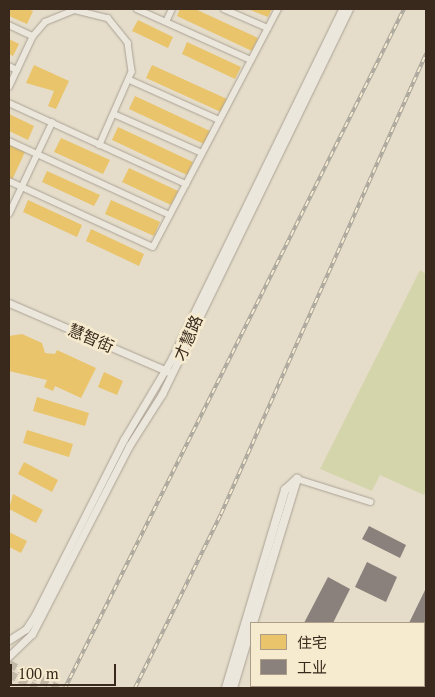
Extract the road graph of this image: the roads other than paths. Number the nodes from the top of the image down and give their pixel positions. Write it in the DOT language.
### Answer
graph roads {
  1 [pos="137,9"];
  2 [pos="172,9"];
  3 [pos="224,9"];
  4 [pos="278,9"];
  5 [pos="342,9"];
  6 [pos="349,9"];
  7 [pos="102,12"];
  8 [pos="166,22"];
  9 [pos="9,25"];
  10 [pos="268,28"];
  11 [pos="33,36"];
  12 [pos="251,60"];
  13 [pos="9,66"];
  14 [pos="17,70"];
  15 [pos="130,80"];
  16 [pos="9,87"];
  17 [pos="9,103"];
  18 [pos="114,114"];
  19 [pos="220,120"];
  20 [pos="52,123"];
  21 [pos="9,141"];
  22 [pos="100,145"];
  23 [pos="38,154"];
  24 [pos="202,154"];
  25 [pos="9,182"];
  26 [pos="186,184"];
  27 [pos="22,188"];
  28 [pos="9,214"];
  29 [pos="170,215"];
  30 [pos="9,303"];
  31 [pos="9,308"];
  32 [pos="168,374"];
  33 [pos="297,479"];
  34 [pos="371,502"];
  35 [pos="253,622"];
  36 [pos="250,631"];
  37 [pos="9,640"];
  38 [pos="9,656"];
  39 [pos="226,688"];
  40 [pos="233,688"];
  1 -- 8 [label="street"];
  2 -- 8 [label="street"];
  3 -- 10 [label="street"];
  4 -- 10 [label="street"];
  5 -- 32 [label="street, 才慧路"];
  6 -- 32 [label="street, 才慧路"];
  7 -- 11 [label="street"];
  7 -- 15 [label="street"];
  8 -- 12 [label="street"];
  9 -- 11 [label="street"];
  10 -- 12 [label="street"];
  11 -- 14 [label="street"];
  12 -- 19 [label="street"];
  13 -- 14 [label="street"];
  14 -- 16 [label="street"];
  15 -- 18 [label="street"];
  15 -- 19 [label="street"];
  17 -- 20 [label="street"];
  18 -- 22 [label="street"];
  18 -- 24 [label="street"];
  19 -- 24 [label="street"];
  20 -- 22 [label="street"];
  20 -- 23 [label="street"];
  21 -- 23 [label="street"];
  22 -- 26 [label="street"];
  23 -- 27 [label="street"];
  23 -- 29 [label="street"];
  24 -- 26 [label="street"];
  25 -- 27 [label="street"];
  26 -- 29 [label="street"];
  27 -- 28 [label="street"];
  27 -- 29 [label="street"];
  30 -- 32 [label="street, 慧智街"];
  31 -- 32 [label="street, 慧智街"];
  32 -- 37 [label="street, 才慧路"];
  32 -- 38 [label="street, 才慧路"];
  33 -- 34 [label="street"];
  33 -- 35 [label="main road"];
  33 -- 39 [label="main road"];
  36 -- 40 [label="main road"];
}
